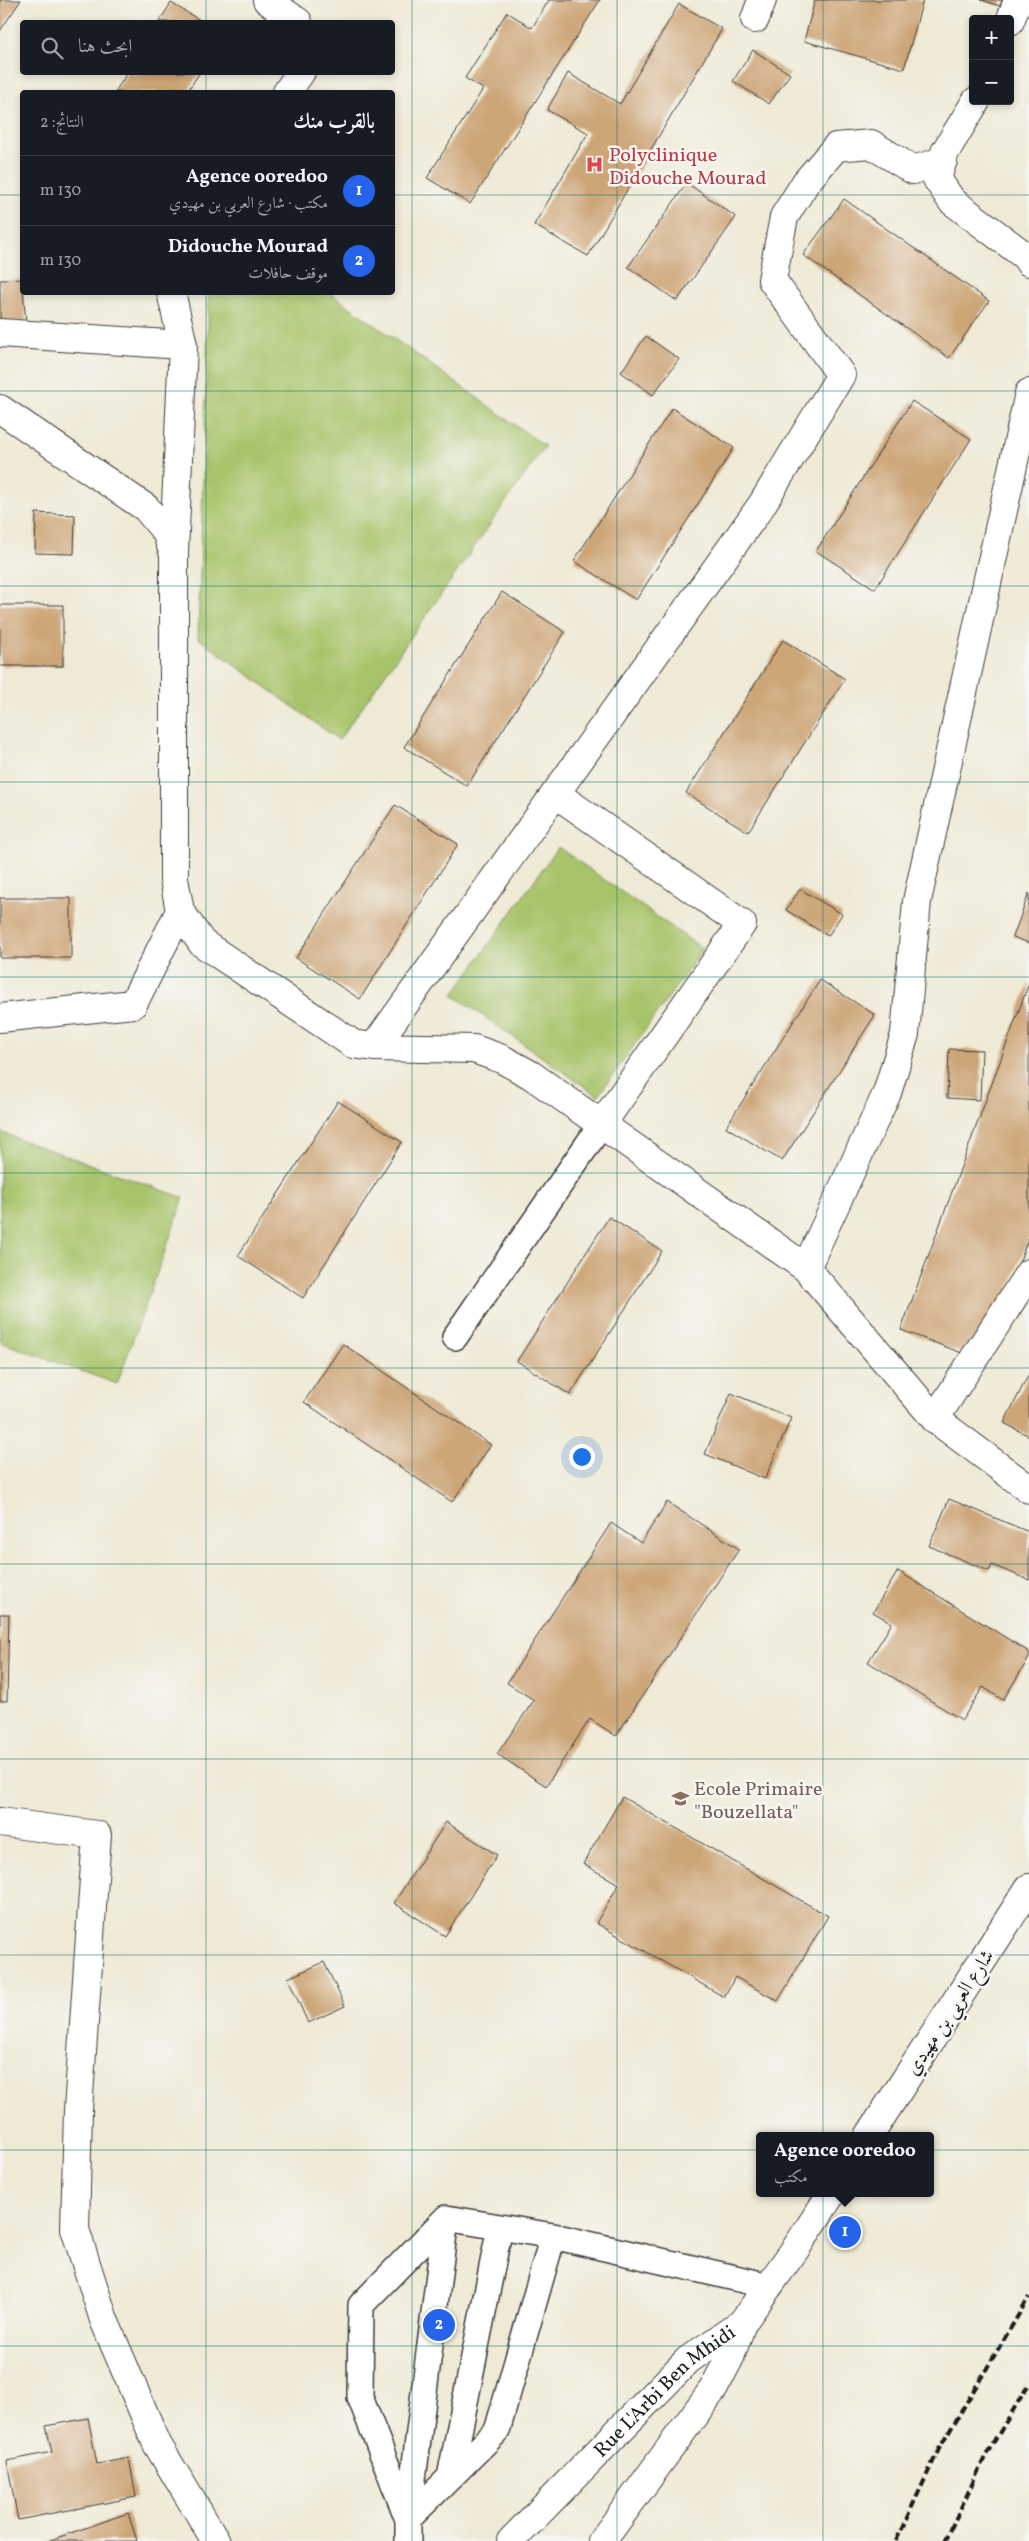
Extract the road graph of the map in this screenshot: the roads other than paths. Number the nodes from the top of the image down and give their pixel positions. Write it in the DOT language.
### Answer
graph roads {
  1 [pos="267,0"];
  2 [pos="1018,0"];
  3 [pos="1013,15"];
  4 [pos="295,20"];
  5 [pos="299,75"];
  6 [pos="288,90"];
  7 [pos="974,105"];
  8 [pos="943,161"];
  9 [pos="1029,262"];
  10 [pos="172,295"];
  11 [pos="0,333"];
  12 [pos="183,345"];
  13 [pos="1029,393"];
  14 [pos="0,409"];
  15 [pos="174,554"];
  16 [pos="556,794"];
  17 [pos="180,911"];
  18 [pos="0,1018"];
  19 [pos="374,1047"];
  20 [pos="601,1125"];
  21 [pos="806,1268"];
  22 [pos="1029,1273"];
  23 [pos="455,1337"];
  24 [pos="935,1419"];
  25 [pos="1029,1489"];
  26 [pos="0,1822"];
  27 [pos="1029,1888"];
  28 [pos="872,2132"];
  29 [pos="829,2197"];
  30 [pos="446,2218"];
  31 [pos="500,2227"];
  32 [pos="553,2236"];
  33 [pos="770,2286"];
  34 [pos="742,2323"];
  35 [pos="450,2477"];
  36 [pos="408,2530"];
  37 [pos="216,2541"];
  38 [pos="512,2541"];
  39 [pos="602,2541"];
  1 -- 4 [label="street"];
  2 -- 3 [label="street"];
  5 -- 6 [label="street"];
  7 -- 8 [label="street"];
  8 -- 9 [label="street"];
  8 -- 16 [label="street"];
  10 -- 12 [label="street"];
  11 -- 12 [label="street"];
  12 -- 15 [label="street"];
  13 -- 21 [label="street"];
  14 -- 15 [label="street"];
  15 -- 17 [label="street"];
  16 -- 19 [label="street"];
  16 -- 20 [label="street"];
  17 -- 18 [label="street"];
  17 -- 19 [label="street"];
  19 -- 20 [label="street"];
  20 -- 21 [label="street"];
  20 -- 23 [label="lane"];
  21 -- 24 [label="street"];
  22 -- 24 [label="street"];
  24 -- 25 [label="street"];
  26 -- 37 [label="street"];
  27 -- 28 [label="street, ﺷﺍﺭﻉ ﺍﻟﻌﺮﺑﻲ ﺑﻦ ﻣﻬﻴﺩﻱ"];
  29 -- 33 [label="street"];
  30 -- 31 [label="lane"];
  30 -- 36 [label="lane"];
  30 -- 36 [label="lane"];
  31 -- 32 [label="lane"];
  31 -- 35 [label="lane"];
  32 -- 33 [label="lane"];
  32 -- 35 [label="lane"];
  33 -- 34 [label="street"];
  34 -- 38 [label="street, Rue L'Arbi Ben Mhidi"];
  34 -- 39 [label="street, Rue L'Arbi Ben Mhidi"];
  35 -- 36 [label="lane"];
}
